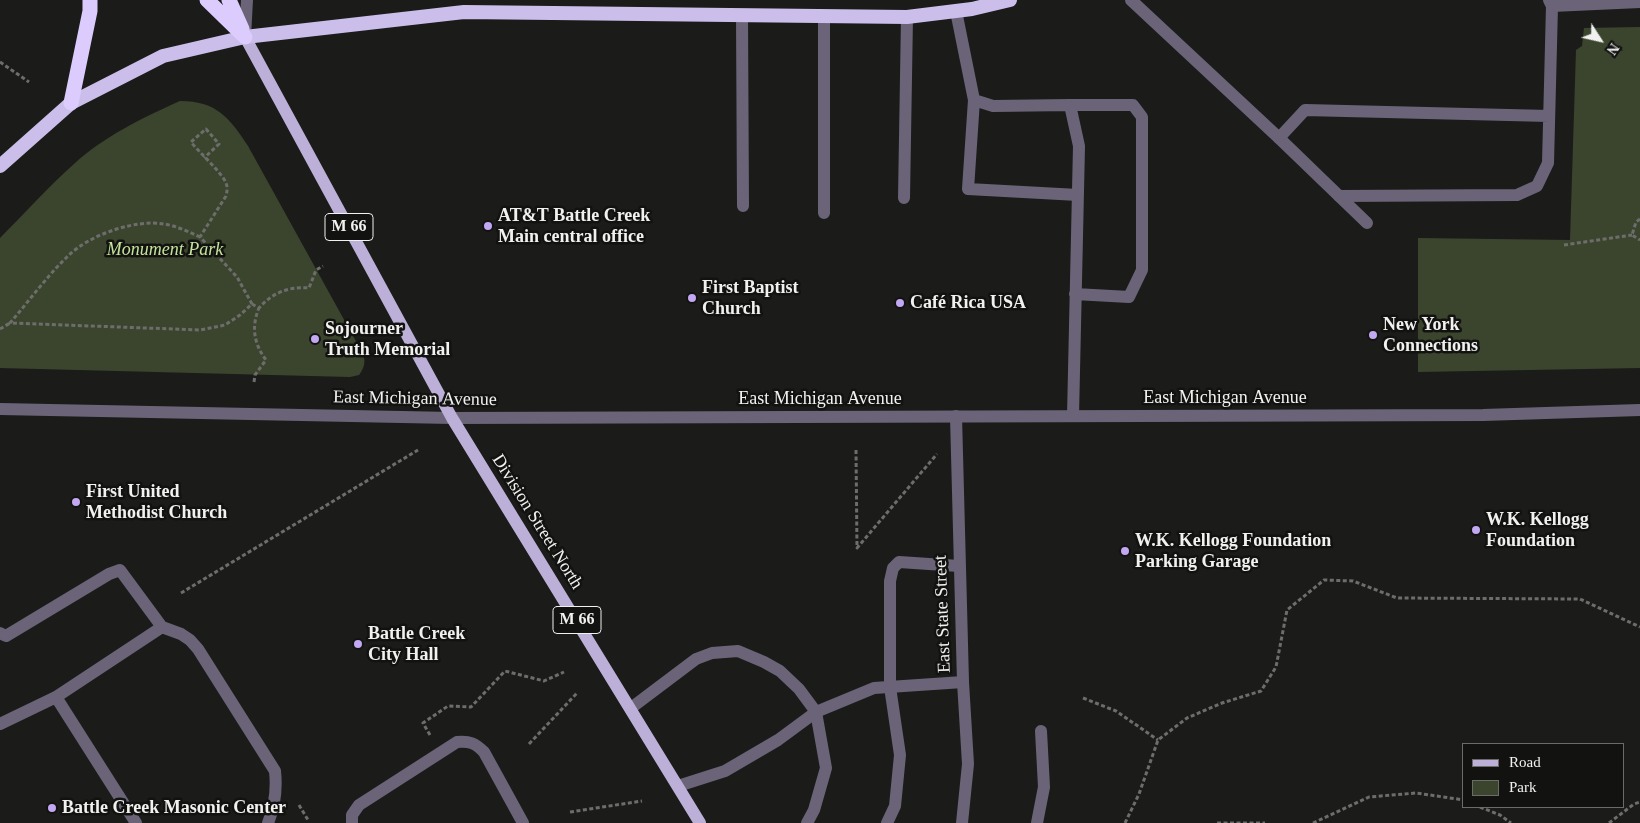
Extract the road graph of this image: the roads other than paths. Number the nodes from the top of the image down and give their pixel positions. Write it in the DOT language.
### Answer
graph roads {
  1 [pos="90,0"];
  2 [pos="207,0"];
  3 [pos="229,0"];
  4 [pos="247,0"];
  5 [pos="1010,0"];
  6 [pos="1131,0"];
  7 [pos="1640,2"];
  8 [pos="1550,3"];
  9 [pos="956,11"];
  10 [pos="742,15"];
  11 [pos="824,16"];
  12 [pos="907,17"];
  13 [pos="245,37"];
  14 [pos="974,100"];
  15 [pos="71,103"];
  16 [pos="1070,105"];
  17 [pos="1549,116"];
  18 [pos="1279,138"];
  19 [pos="0,166"];
  20 [pos="1078,194"];
  21 [pos="1339,196"];
  22 [pos="904,198"];
  23 [pos="742,206"];
  24 [pos="824,213"];
  25 [pos="1367,223"];
  26 [pos="1075,294"];
  27 [pos="0,409"];
  28 [pos="1640,410"];
  29 [pos="956,416"];
  30 [pos="1073,416"];
  31 [pos="452,418"];
  32 [pos="959,566"];
  33 [pos="162,627"];
  34 [pos="0,633"];
  35 [pos="962,682"];
  36 [pos="890,687"];
  37 [pos="56,697"];
  38 [pos="630,708"];
  39 [pos="816,712"];
  40 [pos="0,724"];
  41 [pos="1041,731"];
  42 [pos="678,786"];
  43 [pos="136,823"];
  44 [pos="268,823"];
  45 [pos="352,823"];
  46 [pos="523,823"];
  47 [pos="700,823"];
  48 [pos="807,823"];
  49 [pos="887,823"];
  50 [pos="962,823"];
  51 [pos="1037,823"];
  1 -- 15 [label="highway"];
  2 -- 13 [label="highway"];
  3 -- 13 [label="highway"];
  4 -- 13 [label="street"];
  5 -- 9 [label="highway"];
  6 -- 18 [label="street"];
  7 -- 8 [label="street"];
  8 -- 17 [label="street"];
  9 -- 12 [label="highway"];
  9 -- 14 [label="street"];
  10 -- 11 [label="highway"];
  10 -- 13 [label="highway"];
  10 -- 23 [label="street"];
  11 -- 12 [label="highway"];
  11 -- 24 [label="street"];
  12 -- 22 [label="street"];
  13 -- 15 [label="highway"];
  13 -- 31 [label="main road, M 66"];
  14 -- 16 [label="street"];
  14 -- 20 [label="street"];
  15 -- 19 [label="highway"];
  16 -- 20 [label="street"];
  16 -- 26 [label="street"];
  17 -- 18 [label="street"];
  17 -- 21 [label="street"];
  18 -- 21 [label="street"];
  20 -- 26 [label="street"];
  21 -- 25 [label="street"];
  26 -- 30 [label="street"];
  27 -- 31 [label="street, East Michigan Avenue"];
  28 -- 30 [label="street, East Michigan Avenue"];
  29 -- 30 [label="street, East Michigan Avenue"];
  29 -- 31 [label="street, East Michigan Avenue"];
  29 -- 32 [label="street, East State Street"];
  31 -- 38 [label="main road, Division Street North / M 66"];
  32 -- 35 [label="street, East State Street"];
  32 -- 36 [label="street"];
  33 -- 34 [label="street"];
  33 -- 37 [label="street"];
  33 -- 44 [label="street"];
  35 -- 36 [label="street, East State Street"];
  35 -- 50 [label="street"];
  36 -- 39 [label="street, East State Street"];
  36 -- 49 [label="street"];
  37 -- 40 [label="street"];
  37 -- 43 [label="street"];
  38 -- 39 [label="street"];
  38 -- 42 [label="main road, Division Street North / M 66"];
  39 -- 42 [label="street, East State Street"];
  39 -- 48 [label="street"];
  41 -- 51 [label="street"];
  42 -- 47 [label="main road, Division Street North / M 66"];
  45 -- 46 [label="street"];
}
